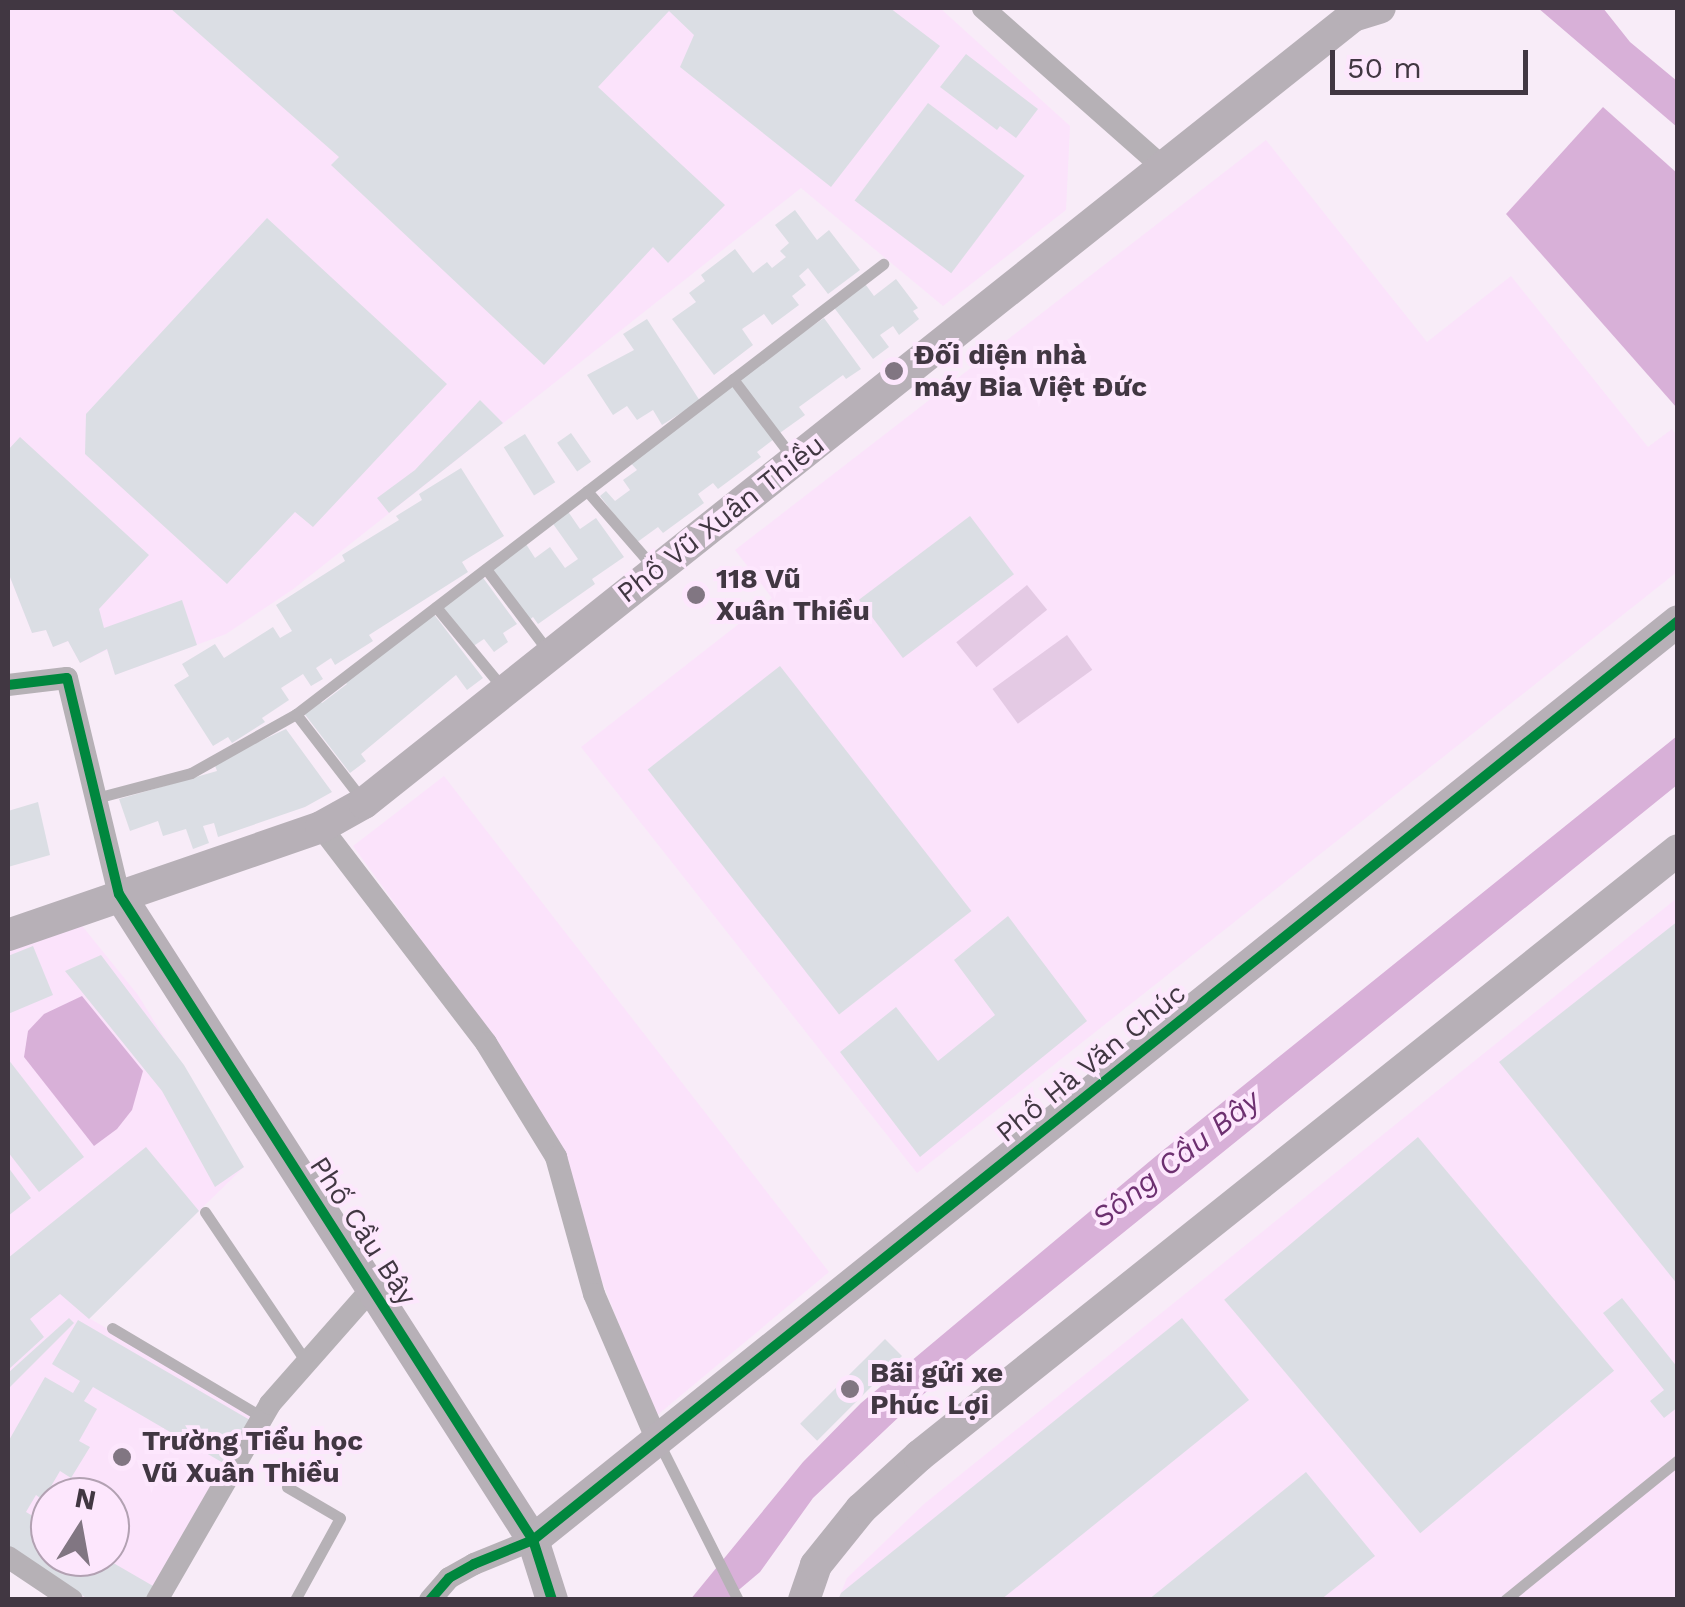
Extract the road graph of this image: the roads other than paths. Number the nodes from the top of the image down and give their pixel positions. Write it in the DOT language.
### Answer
graph roads {
  1 [pos="984,8"];
  2 [pos="1380,8"];
  3 [pos="1163,168"];
  4 [pos="882,264"];
  5 [pos="733,379"];
  6 [pos="794,460"];
  7 [pos="588,491"];
  8 [pos="486,569"];
  9 [pos="656,570"];
  10 [pos="436,607"];
  11 [pos="1678,621"];
  12 [pos="551,654"];
  13 [pos="8,686"];
  14 [pos="505,690"];
  15 [pos="296,714"];
  16 [pos="96,798"];
  17 [pos="364,803"];
  18 [pos="321,827"];
  19 [pos="1678,850"];
  20 [pos="119,894"];
  21 [pos="8,934"];
  22 [pos="204,1212"];
  23 [pos="373,1287"];
  24 [pos="112,1328"];
  25 [pos="305,1360"];
  26 [pos="262,1417"];
  27 [pos="658,1440"];
  28 [pos="1678,1460"];
  29 [pos="287,1487"];
  30 [pos="533,1540"];
  31 [pos="10,1563"];
  32 [pos="72,1600"];
  33 [pos="157,1600"];
  34 [pos="295,1600"];
  35 [pos="430,1600"];
  36 [pos="552,1600"];
  37 [pos="738,1600"];
  38 [pos="804,1600"];
  39 [pos="1505,1600"];
  1 -- 3 [label="street"];
  2 -- 3 [label="street, Phố Vũ Xuân Thiều"];
  3 -- 6 [label="street, Phố Vũ Xuân Thiều"];
  4 -- 5 [label="lane"];
  5 -- 6 [label="lane"];
  5 -- 7 [label="lane"];
  6 -- 9 [label="street, Phố Vũ Xuân Thiều"];
  7 -- 8 [label="lane"];
  7 -- 9 [label="lane"];
  8 -- 10 [label="lane"];
  8 -- 12 [label="lane"];
  9 -- 12 [label="street, Phố Vũ Xuân Thiều"];
  10 -- 14 [label="lane"];
  10 -- 15 [label="lane"];
  11 -- 27 [label="street, Phố Hà Văn Chúc"];
  12 -- 14 [label="street, Phố Vũ Xuân Thiều"];
  13 -- 16 [label="street"];
  14 -- 17 [label="street, Phố Vũ Xuân Thiều"];
  15 -- 16 [label="lane"];
  15 -- 17 [label="lane"];
  16 -- 20 [label="street"];
  17 -- 18 [label="street, Phố Vũ Xuân Thiều"];
  18 -- 20 [label="street, Phố Vũ Xuân Thiều"];
  18 -- 27 [label="street"];
  19 -- 38 [label="street"];
  20 -- 21 [label="street, Phố Vũ Xuân Thiều"];
  20 -- 23 [label="street, Phố Cầu Bây"];
  22 -- 25 [label="lane"];
  23 -- 25 [label="street"];
  23 -- 30 [label="street, Phố Cầu Bây"];
  24 -- 26 [label="lane"];
  25 -- 26 [label="street"];
  26 -- 33 [label="street"];
  27 -- 30 [label="street, Phố Hà Văn Chúc"];
  27 -- 37 [label="lane"];
  28 -- 39 [label="lane"];
  29 -- 34 [label="lane"];
  30 -- 35 [label="street"];
  30 -- 36 [label="street, Phố Cầu Bây"];
  31 -- 32 [label="street"];
}
